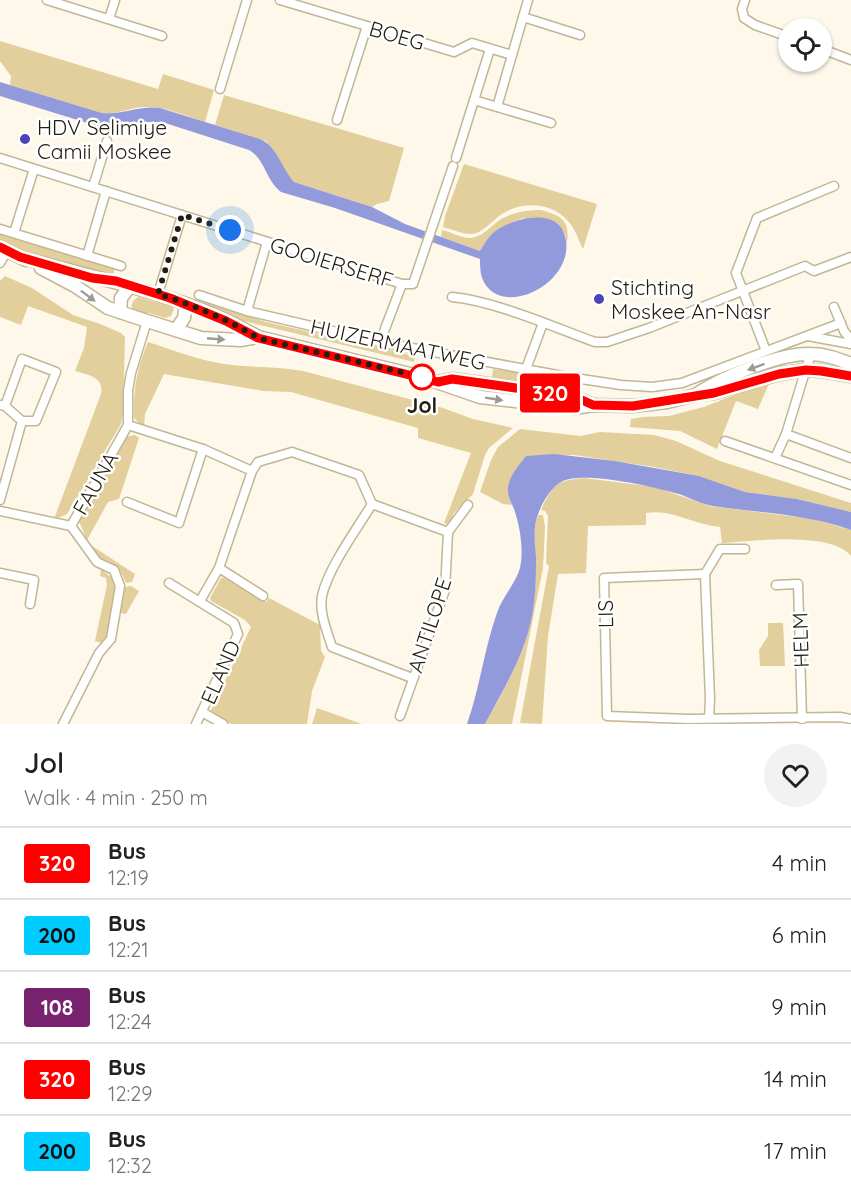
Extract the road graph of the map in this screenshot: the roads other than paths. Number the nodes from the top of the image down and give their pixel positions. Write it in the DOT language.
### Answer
graph roads {
  1 [pos="47,0"];
  2 [pos="115,0"];
  3 [pos="247,0"];
  4 [pos="280,0"];
  5 [pos="528,0"];
  6 [pos="745,0"];
  7 [pos="523,17"];
  8 [pos="109,19"];
  9 [pos="367,26"];
  10 [pos="778,33"];
  11 [pos="580,35"];
  12 [pos="162,36"];
  13 [pos="490,49"];
  14 [pos="832,53"];
  15 [pos="512,55"];
  16 [pos="851,60"];
  17 [pos="220,89"];
  18 [pos="474,100"];
  19 [pos="497,107"];
  20 [pos="338,120"];
  21 [pos="551,123"];
  22 [pos="107,141"];
  23 [pos="0,158"];
  24 [pos="34,169"];
  25 [pos="834,186"];
  26 [pos="93,187"];
  27 [pos="106,191"];
  28 [pos="182,215"];
  29 [pos="0,229"];
  30 [pos="14,233"];
  31 [pos="267,242"];
  32 [pos="3,249"];
  33 [pos="87,256"];
  34 [pos="20,257"];
  35 [pos="851,257"];
  36 [pos="0,263"];
  37 [pos="121,266"];
  38 [pos="402,284"];
  39 [pos="130,286"];
  40 [pos="743,291"];
  41 [pos="158,294"];
  42 [pos="199,295"];
  43 [pos="452,297"];
  44 [pos="186,304"];
  45 [pos="834,307"];
  46 [pos="247,311"];
  47 [pos="120,312"];
  48 [pos="147,321"];
  49 [pos="543,323"];
  50 [pos="841,323"];
  51 [pos="176,330"];
  52 [pos="807,336"];
  53 [pos="258,338"];
  54 [pos="380,342"];
  55 [pos="851,342"];
  56 [pos="766,351"];
  57 [pos="812,354"];
  58 [pos="851,364"];
  59 [pos="526,369"];
  60 [pos="806,370"];
  61 [pos="851,376"];
  62 [pos="696,395"];
  63 [pos="2,406"];
  64 [pos="22,422"];
  65 [pos="128,425"];
  66 [pos="786,434"];
  67 [pos="725,441"];
  68 [pos="203,449"];
  69 [pos="774,458"];
  70 [pos="851,458"];
  71 [pos="252,471"];
  72 [pos="851,485"];
  73 [pos="0,500"];
  74 [pos="127,502"];
  75 [pos="372,504"];
  76 [pos="468,505"];
  77 [pos="0,511"];
  78 [pos="71,526"];
  79 [pos="448,532"];
  80 [pos="745,549"];
  81 [pos="219,568"];
  82 [pos="0,573"];
  83 [pos="705,574"];
  84 [pos="169,583"];
  85 [pos="776,585"];
  86 [pos="263,596"];
  87 [pos="200,601"];
  88 [pos="30,604"];
  89 [pos="412,678"];
  90 [pos="202,712"];
  91 [pos="400,716"];
  92 [pos="709,718"];
  93 [pos="802,719"];
  94 [pos="851,719"];
  95 [pos="688,721"];
  96 [pos="63,724"];
  97 [pos="196,724"];
  98 [pos="223,724"];
  1 -- 8 [label="street"];
  2 -- 8 [label="street"];
  3 -- 17 [label="street"];
  4 -- 9 [label="street, BOEG"];
  5 -- 7 [label="street"];
  6 -- 10 [label="street"];
  7 -- 11 [label="street"];
  7 -- 15 [label="street"];
  8 -- 12 [label="street"];
  9 -- 13 [label="street, BOEG"];
  9 -- 20 [label="street"];
  13 -- 15 [label="street, BOEG"];
  13 -- 18 [label="street"];
  14 -- 16 [label="street"];
  15 -- 19 [label="street"];
  18 -- 19 [label="street"];
  18 -- 38 [label="street, GOOIERSERF"];
  19 -- 21 [label="street"];
  22 -- 26 [label="street"];
  23 -- 24 [label="street, GOOIERSERF"];
  24 -- 26 [label="street, GOOIERSERF"];
  24 -- 30 [label="street"];
  25 -- 40 [label="street"];
  26 -- 27 [label="street, GOOIERSERF"];
  27 -- 28 [label="street, GOOIERSERF"];
  27 -- 33 [label="street"];
  28 -- 31 [label="street, GOOIERSERF"];
  28 -- 41 [label="street"];
  29 -- 30 [label="street"];
  30 -- 33 [label="street"];
  31 -- 38 [label="street, GOOIERSERF"];
  31 -- 46 [label="street"];
  32 -- 34 [label="main road, HUIZERMAATWEG"];
  32 -- 36 [label="street, HUIZERMAATWEG"];
  33 -- 37 [label="street"];
  34 -- 39 [label="main road, HUIZERMAATWEG"];
  34 -- 47 [label="main road, HUIZERMAATWEG, one-way"];
  35 -- 40 [label="street"];
  38 -- 54 [label="street"];
  39 -- 41 [label="main road, HUIZERMAATWEG"];
  39 -- 47 [label="main road"];
  40 -- 49 [label="street"];
  40 -- 56 [label="street"];
  41 -- 44 [label="main road, HUIZERMAATWEG"];
  42 -- 46 [label="street, HUIZERMAATWEG"];
  43 -- 49 [label="street"];
  44 -- 51 [label="main road"];
  44 -- 53 [label="main road, HUIZERMAATWEG"];
  45 -- 50 [label="street"];
  46 -- 54 [label="street, HUIZERMAATWEG"];
  47 -- 48 [label="main road, HUIZERMAATWEG"];
  48 -- 51 [label="main road, HUIZERMAATWEG"];
  48 -- 65 [label="street, FAUNA"];
  49 -- 59 [label="street"];
  50 -- 52 [label="street, HUIZERMAATWEG"];
  50 -- 55 [label="street"];
  51 -- 53 [label="main road, HUIZERMAATWEG, one-way"];
  52 -- 55 [label="street"];
  52 -- 56 [label="street, HUIZERMAATWEG"];
  53 -- 62 [label="main road, HUIZERMAATWEG"];
  54 -- 59 [label="street, HUIZERMAATWEG"];
  56 -- 59 [label="street, HUIZERMAATWEG"];
  57 -- 58 [label="main road, HUIZERMAATWEG"];
  57 -- 60 [label="street"];
  57 -- 62 [label="main road, HUIZERMAATWEG, one-way"];
  60 -- 61 [label="main road, HUIZERMAATWEG"];
  60 -- 62 [label="main road, HUIZERMAATWEG"];
  60 -- 66 [label="street"];
  63 -- 64 [label="street"];
  63 -- 64 [label="street"];
  64 -- 73 [label="street"];
  65 -- 68 [label="street"];
  65 -- 78 [label="street, FAUNA"];
  66 -- 69 [label="street"];
  66 -- 70 [label="street"];
  67 -- 69 [label="street"];
  68 -- 71 [label="street"];
  68 -- 74 [label="street"];
  69 -- 72 [label="street"];
  71 -- 75 [label="street"];
  71 -- 81 [label="street"];
  75 -- 79 [label="street"];
  75 -- 89 [label="street"];
  76 -- 79 [label="street"];
  77 -- 78 [label="street"];
  78 -- 96 [label="street, FAUNA"];
  79 -- 89 [label="street, ANTILOPE"];
  80 -- 83 [label="street"];
  81 -- 86 [label="street"];
  81 -- 87 [label="street"];
  82 -- 88 [label="street"];
  83 -- 92 [label="street"];
  83 -- 95 [label="street, LIS"];
  84 -- 87 [label="street, ELAND"];
  85 -- 93 [label="street, HELM"];
  87 -- 90 [label="street, ELAND"];
  89 -- 91 [label="street, ANTILOPE"];
  90 -- 97 [label="street, ELAND"];
  90 -- 98 [label="street"];
  92 -- 93 [label="street"];
  92 -- 95 [label="street"];
  93 -- 94 [label="street"];
}
